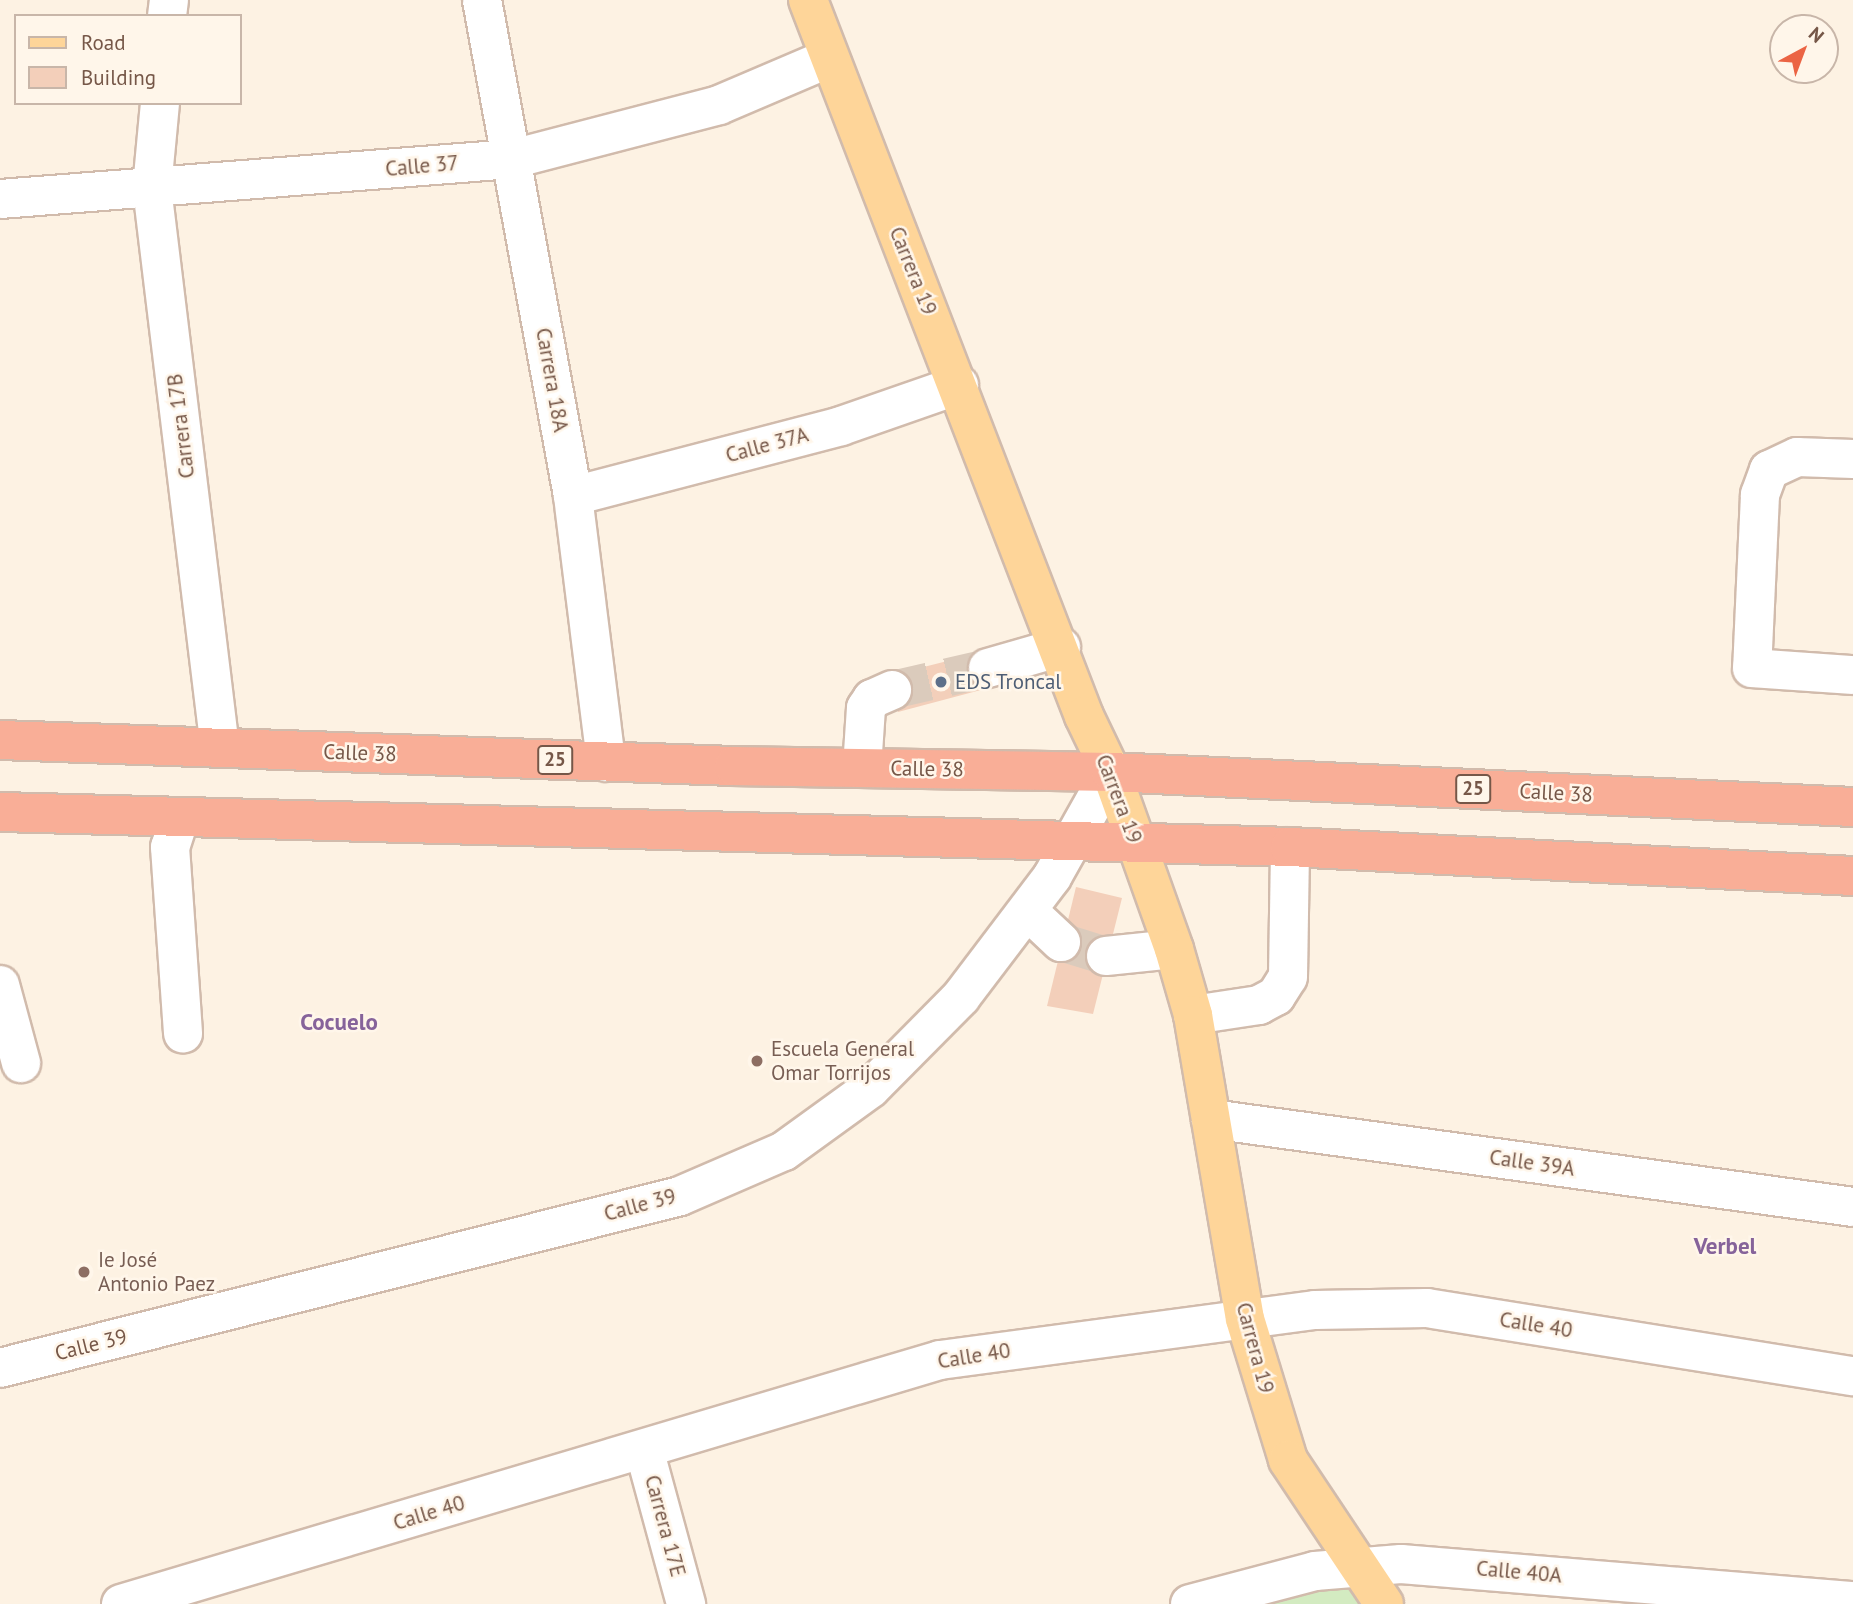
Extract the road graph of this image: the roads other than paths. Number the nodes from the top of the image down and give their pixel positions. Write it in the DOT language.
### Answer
graph roads {
  1 [pos="482,0"];
  2 [pos="808,0"];
  3 [pos="829,58"];
  4 [pos="160,105"];
  5 [pos="512,159"];
  6 [pos="152,188"];
  7 [pos="0,199"];
  8 [pos="958,385"];
  9 [pos="1853,460"];
  10 [pos="573,496"];
  11 [pos="1061,647"];
  12 [pos="988,668"];
  13 [pos="1853,675"];
  14 [pos="892,690"];
  15 [pos="0,740"];
  16 [pos="220,748"];
  17 [pos="606,762"];
  18 [pos="862,768"];
  19 [pos="1111,772"];
  20 [pos="1853,807"];
  21 [pos="0,812"];
  22 [pos="180,817"];
  23 [pos="1074,841"];
  24 [pos="1135,843"];
  25 [pos="1290,847"];
  26 [pos="1853,876"];
  27 [pos="1029,912"];
  28 [pos="1061,942"];
  29 [pos="1174,949"];
  30 [pos="1106,956"];
  31 [pos="0,985"];
  32 [pos="1193,1015"];
  33 [pos="183,1034"];
  34 [pos="21,1063"];
  35 [pos="1211,1119"];
  36 [pos="1853,1207"];
  37 [pos="1245,1319"];
  38 [pos="0,1368"];
  39 [pos="1853,1376"];
  40 [pos="644,1449"];
  41 [pos="1356,1567"];
  42 [pos="1853,1601"];
  43 [pos="127,1603"];
  44 [pos="686,1604"];
  45 [pos="1190,1604"];
  46 [pos="1384,1604"];
  1 -- 5 [label="street, Carrera 18A"];
  2 -- 3 [label="main road, Carrera 19"];
  3 -- 5 [label="street, Calle 37"];
  3 -- 8 [label="main road, Carrera 19"];
  4 -- 6 [label="street, Carrera 17B"];
  5 -- 6 [label="street, Calle 37"];
  5 -- 10 [label="street, Carrera 18A"];
  6 -- 7 [label="street, Calle 37"];
  6 -- 16 [label="street, Carrera 17B"];
  8 -- 10 [label="street, Calle 37A"];
  8 -- 11 [label="main road, Carrera 19"];
  9 -- 13 [label="street"];
  10 -- 17 [label="street, Carrera 18A"];
  11 -- 12 [label="street"];
  11 -- 19 [label="main road, Carrera 19"];
  14 -- 18 [label="street"];
  15 -- 16 [label="highway, Calle 38 / 25"];
  16 -- 17 [label="highway, Calle 38 / 25"];
  17 -- 18 [label="highway, Calle 38 / 25"];
  18 -- 19 [label="highway, Calle 38 / 25"];
  19 -- 20 [label="highway, Calle 38 / 25"];
  19 -- 23 [label="street, Calle 39"];
  19 -- 24 [label="main road, Carrera 19"];
  21 -- 22 [label="highway"];
  22 -- 23 [label="highway"];
  22 -- 33 [label="street"];
  23 -- 24 [label="highway"];
  23 -- 27 [label="street, Calle 39"];
  24 -- 25 [label="highway"];
  24 -- 29 [label="main road, Carrera 19"];
  25 -- 26 [label="highway"];
  25 -- 32 [label="street"];
  27 -- 28 [label="street"];
  27 -- 38 [label="street, Calle 39"];
  29 -- 30 [label="street"];
  29 -- 32 [label="main road, Carrera 19"];
  31 -- 34 [label="street"];
  32 -- 35 [label="main road, Carrera 19"];
  35 -- 36 [label="street, Calle 39A"];
  35 -- 37 [label="main road, Carrera 19"];
  37 -- 39 [label="street, Calle 40"];
  37 -- 40 [label="street, Calle 40"];
  37 -- 41 [label="main road, Carrera 19"];
  40 -- 43 [label="street, Calle 40"];
  40 -- 44 [label="street, Carrera 17E"];
  41 -- 42 [label="street, Calle 40A"];
  41 -- 45 [label="street, Calle 40A"];
  41 -- 46 [label="main road, Carrera 19"];
}
